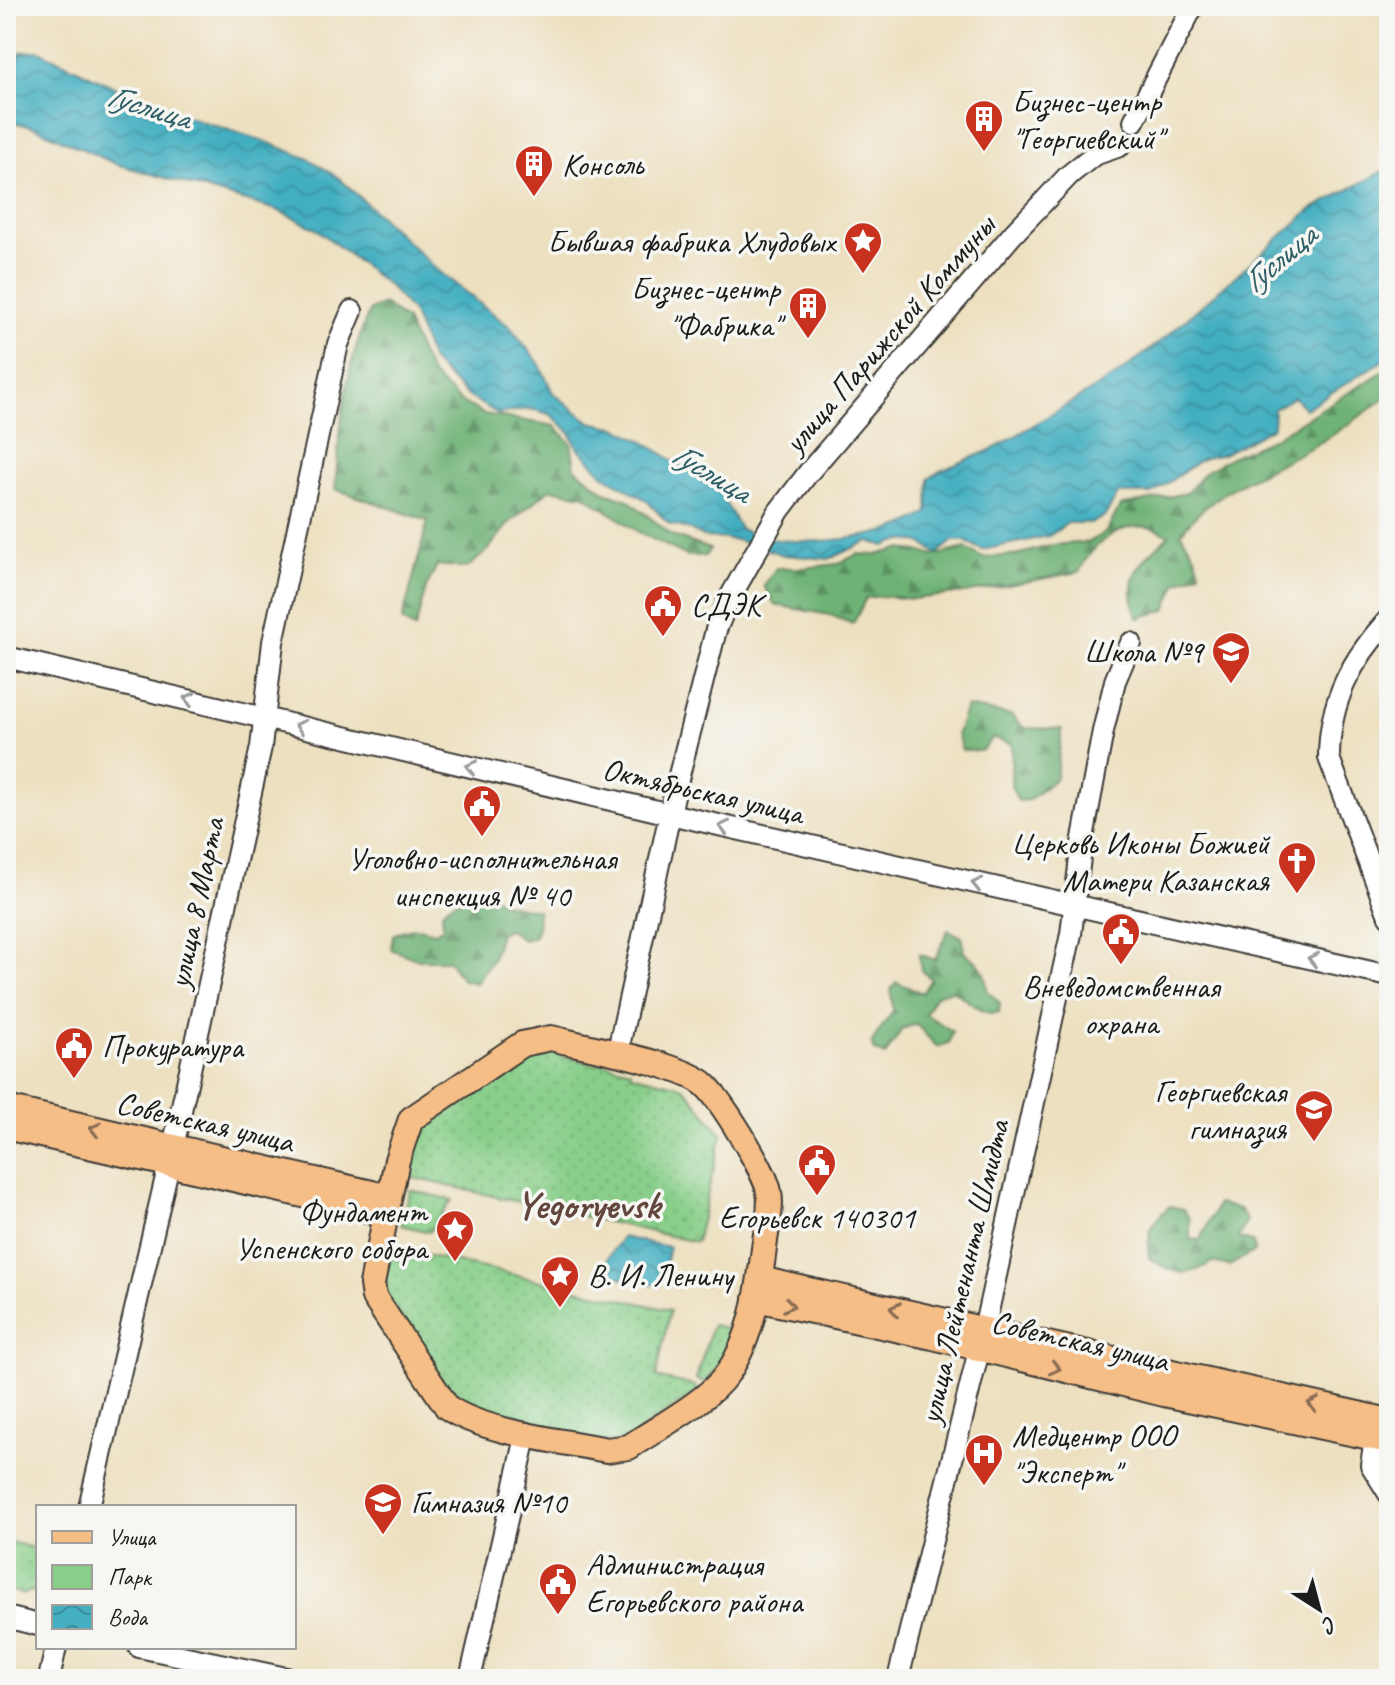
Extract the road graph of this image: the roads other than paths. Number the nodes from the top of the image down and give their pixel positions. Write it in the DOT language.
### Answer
graph roads {
  1 [pos="1193,6"];
  2 [pos="1134,121"];
  3 [pos="1120,146"];
  4 [pos="352,311"];
  5 [pos="1389,619"];
  6 [pos="1131,643"];
  7 [pos="6,657"];
  8 [pos="265,718"];
  9 [pos="670,814"];
  10 [pos="1075,906"];
  11 [pos="1389,916"];
  12 [pos="1389,976"];
  13 [pos="617,1055"];
  14 [pos="6,1108"];
  15 [pos="6,1127"];
  16 [pos="170,1156"];
  17 [pos="388,1205"];
  18 [pos="758,1289"];
  19 [pos="982,1340"];
  20 [pos="527,1433"];
  21 [pos="1384,1433"];
  22 [pos="1389,1494"];
  23 [pos="89,1505"];
  24 [pos="6,1617"];
  25 [pos="36,1624"];
  26 [pos="56,1649"];
  27 [pos="148,1649"];
  28 [pos="49,1679"];
  29 [pos="291,1679"];
  30 [pos="470,1679"];
  31 [pos="898,1679"];
  1 -- 2 [label="street"];
  3 -- 9 [label="street, улица Парижской Коммуны"];
  4 -- 8 [label="street, улица 8 Марта"];
  5 -- 11 [label="street"];
  6 -- 10 [label="street, улица Лейтенанта Шмидта"];
  8 -- 7 [label="street, Октябрьская улица, one-way"];
  9 -- 8 [label="street, Октябрьская улица, one-way"];
  8 -- 16 [label="street, улица 8 Марта"];
  10 -- 9 [label="street, Октябрьская улица, one-way"];
  9 -- 13 [label="street, улица Парижской Коммуны"];
  12 -- 10 [label="street, Октябрьская улица, one-way"];
  10 -- 19 [label="street, улица Лейтенанта Шмидта"];
  13 -- 17 [label="main road"];
  13 -- 18 [label="main road"];
  16 -- 14 [label="main road, Советская улица, one-way"];
  15 -- 16 [label="main road, Советская улица"];
  16 -- 17 [label="main road, Советская улица"];
  16 -- 23 [label="street, улица 8 Марта"];
  17 -- 20 [label="main road"];
  18 -- 19 [label="main road, Советская улица"];
  18 -- 20 [label="main road"];
  19 -- 21 [label="main road, Советская улица"];
  19 -- 31 [label="street, улица Лейтенанта Шмидта"];
  20 -- 30 [label="street"];
  21 -- 22 [label="street"];
  24 -- 25 [label="street"];
  26 -- 28 [label="street"];
  27 -- 29 [label="street"];
}
